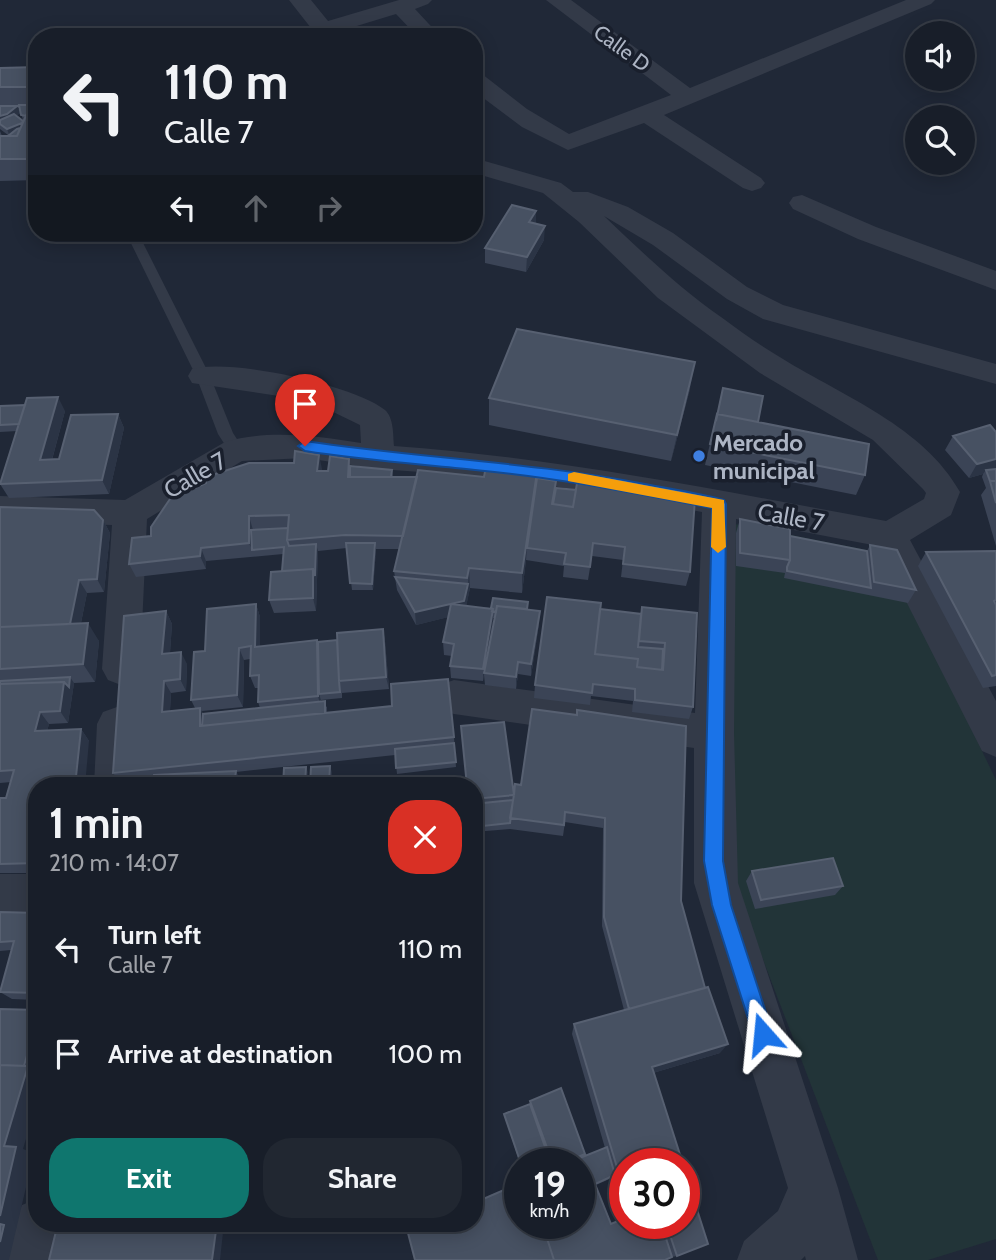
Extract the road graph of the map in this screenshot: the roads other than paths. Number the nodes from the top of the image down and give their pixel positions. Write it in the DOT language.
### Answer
graph roads {
  1 [pos="300,0"];
  2 [pos="556,0"];
  3 [pos="917,1"];
  4 [pos="411,4"];
  5 [pos="323,28"];
  6 [pos="341,28"];
  7 [pos="425,28"];
  8 [pos="483,87"];
  9 [pos="688,97"];
  10 [pos="646,114"];
  11 [pos="483,168"];
  12 [pos="751,183"];
  13 [pos="552,188"];
  14 [pos="802,203"];
  15 [pos="136,242"];
  16 [pos="996,281"];
  17 [pos="996,305"];
  18 [pos="996,374"];
  19 [pos="203,376"];
  20 [pos="236,450"];
  21 [pos="379,457"];
  22 [pos="719,504"];
  23 [pos="0,509"];
  24 [pos="130,513"];
  25 [pos="890,535"];
  26 [pos="454,697"];
  27 [pos="714,733"];
  28 [pos="996,739"];
  29 [pos="115,777"];
  30 [pos="0,895"];
  31 [pos="28,895"];
  32 [pos="813,1188"];
  33 [pos="38,1232"];
  34 [pos="33,1260"];
  35 [pos="762,1260"];
  36 [pos="832,1260"];
  1 -- 5 [label="street"];
  2 -- 9 [label="street, Calle D"];
  3 -- 9 [label="street"];
  4 -- 6 [label="street"];
  4 -- 7 [label="street"];
  8 -- 10 [label="street"];
  9 -- 10 [label="street"];
  10 -- 12 [label="street"];
  11 -- 13 [label="street"];
  13 -- 18 [label="street"];
  13 -- 25 [label="street"];
  14 -- 16 [label="street"];
  15 -- 19 [label="lane"];
  16 -- 17 [label="street"];
  19 -- 20 [label="lane"];
  19 -- 21 [label="street"];
  20 -- 21 [label="street, Calle 7"];
  20 -- 24 [label="street, Calle 7"];
  21 -- 22 [label="street, Calle 7"];
  22 -- 25 [label="street, Calle 7"];
  22 -- 27 [label="street"];
  23 -- 24 [label="street"];
  24 -- 29 [label="street"];
  25 -- 28 [label="street"];
  26 -- 27 [label="street"];
  27 -- 32 [label="street"];
  30 -- 31 [label="street"];
  32 -- 35 [label="street"];
  32 -- 36 [label="street"];
  33 -- 34 [label="street"];
}
